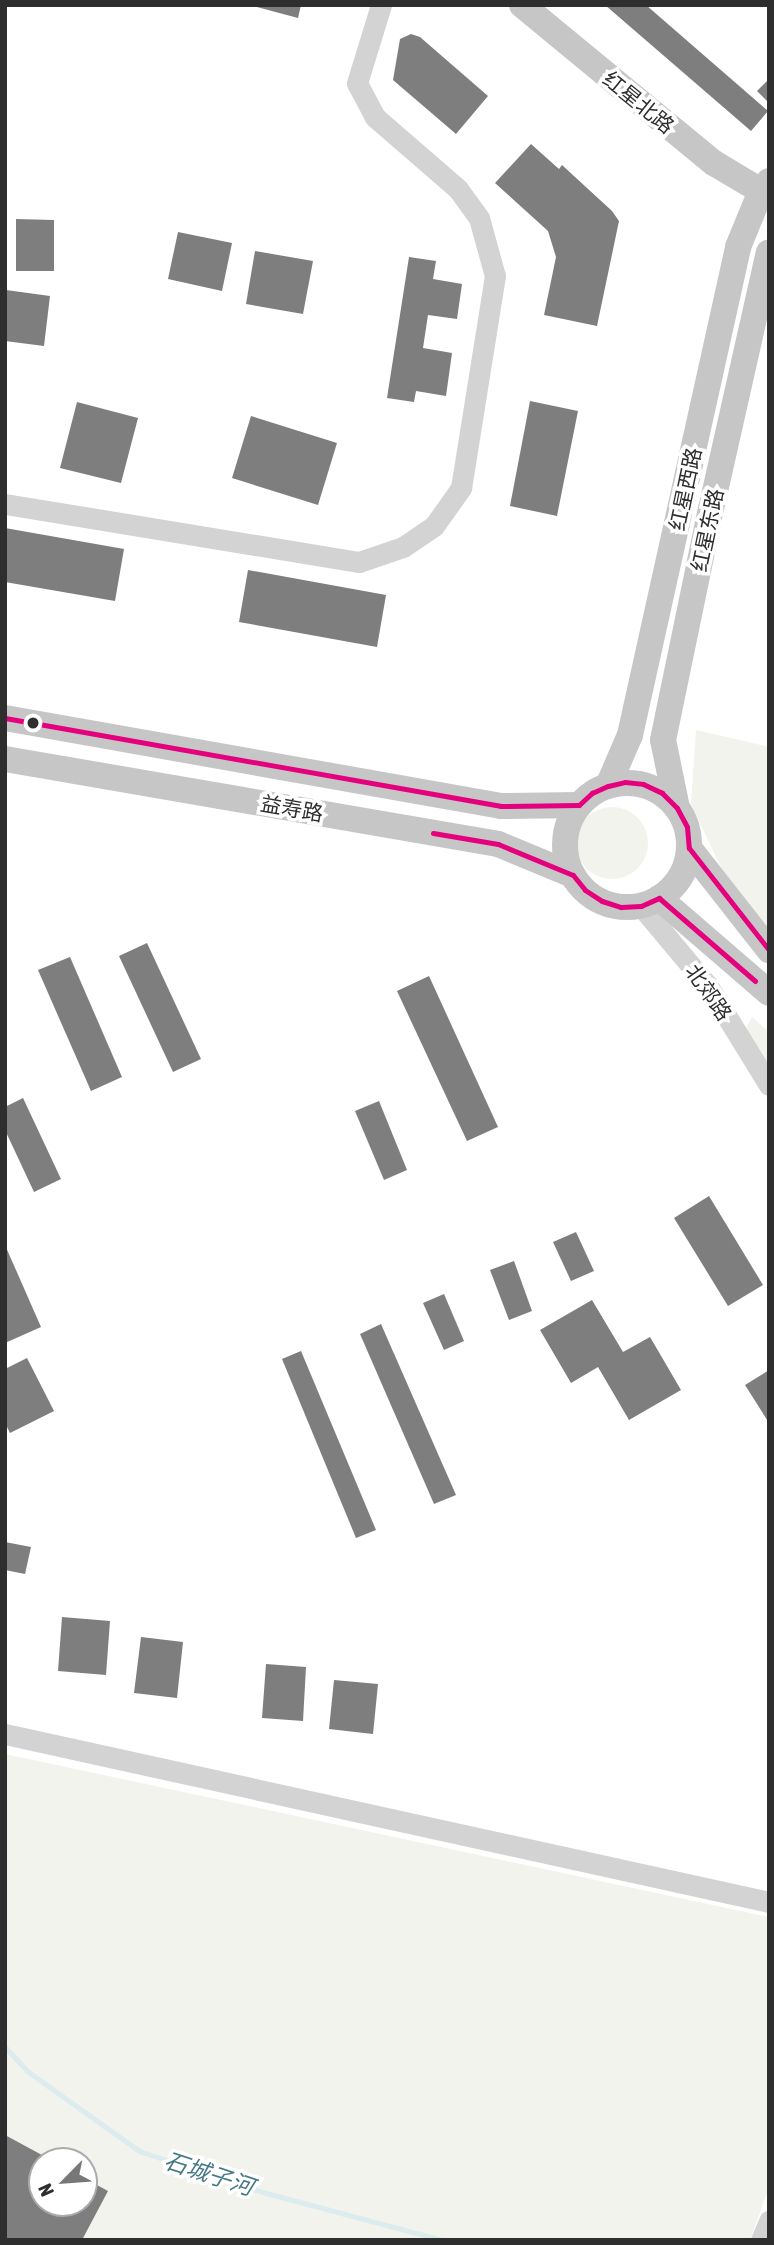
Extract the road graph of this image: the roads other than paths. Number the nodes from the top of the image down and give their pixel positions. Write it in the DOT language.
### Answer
graph roads {
  1 [pos="380,5"];
  2 [pos="522,5"];
  3 [pos="766,190"];
  4 [pos="769,253"];
  5 [pos="5,504"];
  6 [pos="5,718"];
  7 [pos="5,759"];
  8 [pos="608,786"];
  9 [pos="579,805"];
  10 [pos="677,808"];
  11 [pos="689,848"];
  12 [pos="573,875"];
  13 [pos="650,902"];
  14 [pos="769,950"];
  15 [pos="769,993"];
  16 [pos="769,1085"];
  17 [pos="5,1734"];
  18 [pos="769,1902"];
  19 [pos="769,2221"];
  20 [pos="761,2240"];
  1 -- 5 [label="street"];
  2 -- 3 [label="main road, 红星北路"];
  3 -- 8 [label="main road, 红星西路"];
  4 -- 10 [label="main road, 红星东路"];
  6 -- 9 [label="main road, 益寿路"];
  7 -- 12 [label="main road, 益寿路"];
  8 -- 9 [label="main road"];
  8 -- 10 [label="main road"];
  9 -- 12 [label="main road"];
  10 -- 11 [label="main road"];
  11 -- 13 [label="main road"];
  11 -- 14 [label="main road"];
  12 -- 13 [label="main road"];
  13 -- 15 [label="main road"];
  13 -- 16 [label="street, 北郊路"];
  17 -- 18 [label="street"];
  19 -- 20 [label="street"];
}
